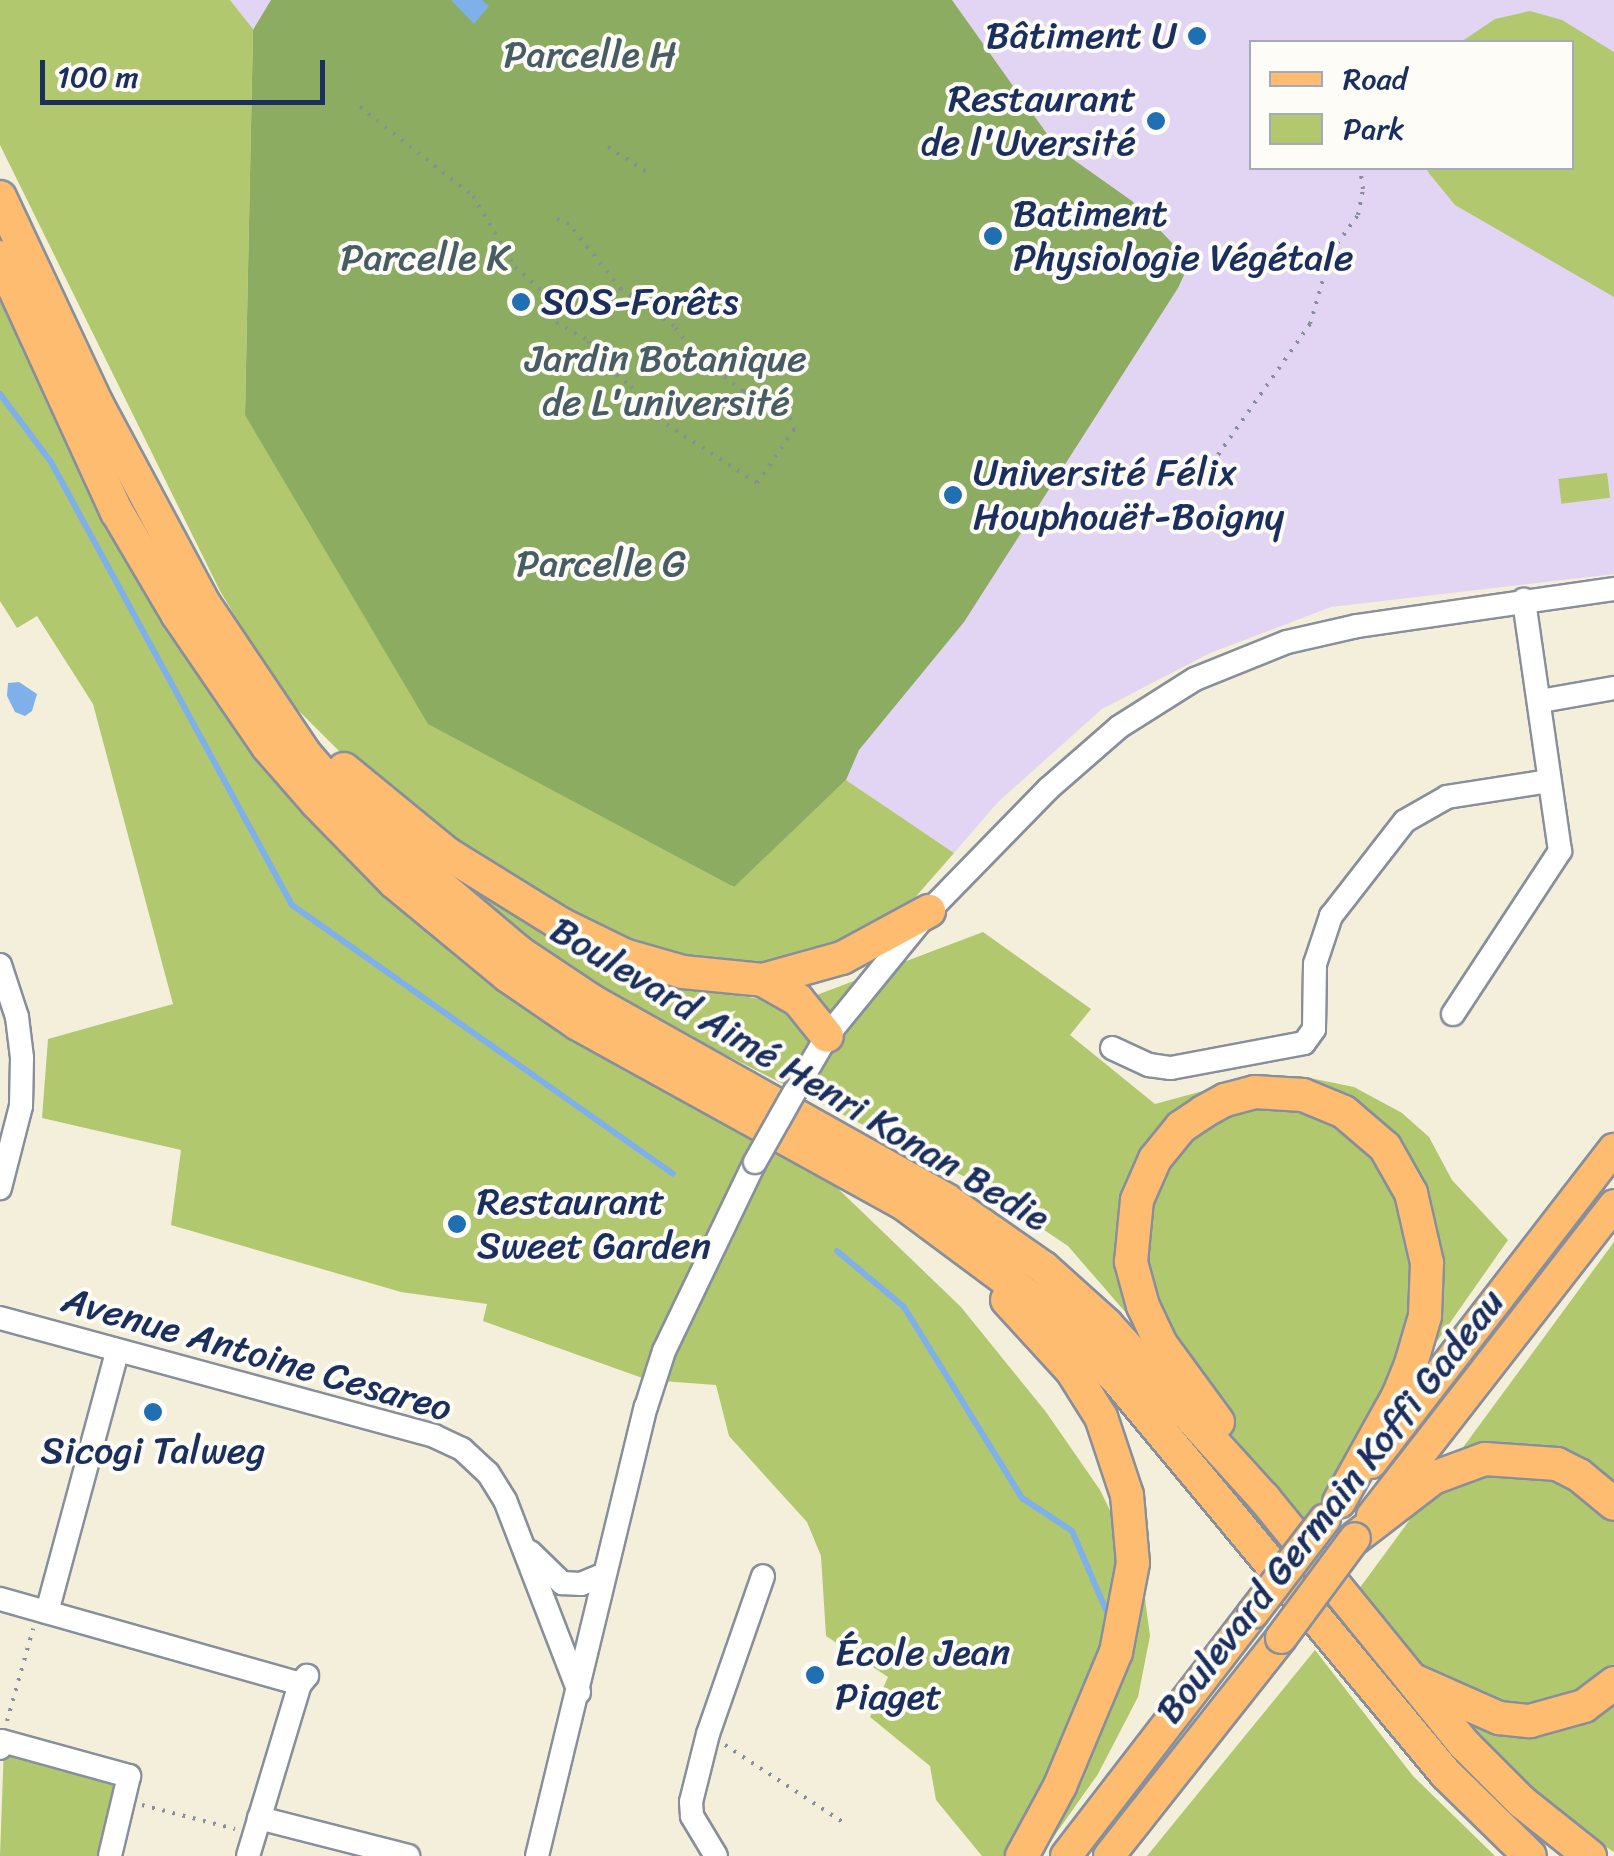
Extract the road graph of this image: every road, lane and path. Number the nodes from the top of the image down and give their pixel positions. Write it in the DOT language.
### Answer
graph roads {
  1 [pos="360,108"];
  2 [pos="608,147"];
  3 [pos="1360,170"];
  4 [pos="650,173"];
  5 [pos="0,196"];
  6 [pos="556,218"];
  7 [pos="0,257"];
  8 [pos="1206,472"];
  9 [pos="1614,590"];
  10 [pos="1524,600"];
  11 [pos="1614,688"];
  12 [pos="1541,701"];
  13 [pos="274,702"];
  14 [pos="1549,781"];
  15 [pos="930,911"];
  16 [pos="0,965"];
  17 [pos="763,980"];
  18 [pos="1453,1014"];
  19 [pos="828,1036"];
  20 [pos="1112,1048"];
  21 [pos="1614,1150"];
  22 [pos="868,1187"];
  23 [pos="0,1188"];
  24 [pos="1614,1205"];
  25 [pos="0,1318"];
  26 [pos="118,1352"];
  27 [pos="1264,1498"];
  28 [pos="1614,1504"];
  29 [pos="1332,1510"];
  30 [pos="518,1537"];
  31 [pos="1355,1538"];
  32 [pos="602,1575"];
  33 [pos="763,1576"];
  34 [pos="0,1599"];
  35 [pos="42,1611"];
  36 [pos="1407,1677"];
  37 [pos="1614,1683"];
  38 [pos="579,1692"];
  39 [pos="708,1734"];
  40 [pos="1,1744"];
  41 [pos="123,1800"];
  42 [pos="844,1823"];
  43 [pos="254,1836"];
  44 [pos="110,1856"];
  45 [pos="408,1856"];
  46 [pos="537,1856"];
  47 [pos="716,1856"];
  48 [pos="1022,1856"];
  49 [pos="1066,1856"];
  50 [pos="1109,1856"];
  51 [pos="1530,1856"];
  52 [pos="1590,1856"];
  1 -- 6 [label="path"];
  2 -- 4 [label="path"];
  3 -- 8 [label="path"];
  5 -- 13 [label="highway, Boulevard Aimé Henri Konan Bedie"];
  7 -- 22 [label="highway, Boulevard Aimé Henri Konan Bedie"];
  9 -- 10 [label="street"];
  10 -- 12 [label="street"];
  10 -- 15 [label="street"];
  11 -- 12 [label="street"];
  12 -- 14 [label="street"];
  13 -- 17 [label="highway"];
  13 -- 27 [label="highway, Boulevard Aimé Henri Konan Bedie"];
  14 -- 18 [label="street"];
  14 -- 20 [label="street"];
  15 -- 17 [label="highway"];
  15 -- 19 [label="street"];
  16 -- 23 [label="street"];
  17 -- 19 [label="highway"];
  19 -- 32 [label="street, bridge"];
  21 -- 29 [label="main road, Boulevard Germain Koffi Gadeau"];
  22 -- 48 [label="highway"];
  22 -- 51 [label="highway, Boulevard Aimé Henri Konan Bedie"];
  24 -- 31 [label="main road, Boulevard Germain Koffi Gadeau"];
  25 -- 26 [label="street, Avenue Antoine Cesareo"];
  26 -- 30 [label="street, Avenue Antoine Cesareo"];
  26 -- 35 [label="street"];
  27 -- 29 [label="highway"];
  27 -- 36 [label="highway, Boulevard Aimé Henri Konan Bedie"];
  28 -- 31 [label="highway"];
  29 -- 49 [label="main road, Boulevard Germain Koffi Gadeau, bridge"];
  30 -- 32 [label="street"];
  30 -- 38 [label="street, Avenue Antoine Cesareo"];
  31 -- 50 [label="main road, Boulevard Germain Koffi Gadeau, bridge"];
  32 -- 38 [label="street"];
  33 -- 39 [label="street"];
  34 -- 35 [label="street"];
  35 -- 40 [label="path"];
  35 -- 43 [label="street"];
  36 -- 37 [label="highway"];
  36 -- 52 [label="highway, Boulevard Aimé Henri Konan Bedie"];
  38 -- 46 [label="street"];
  39 -- 42 [label="path"];
  39 -- 47 [label="street"];
  40 -- 41 [label="street"];
  41 -- 43 [label="path"];
  41 -- 44 [label="street"];
  43 -- 45 [label="street"];
}
